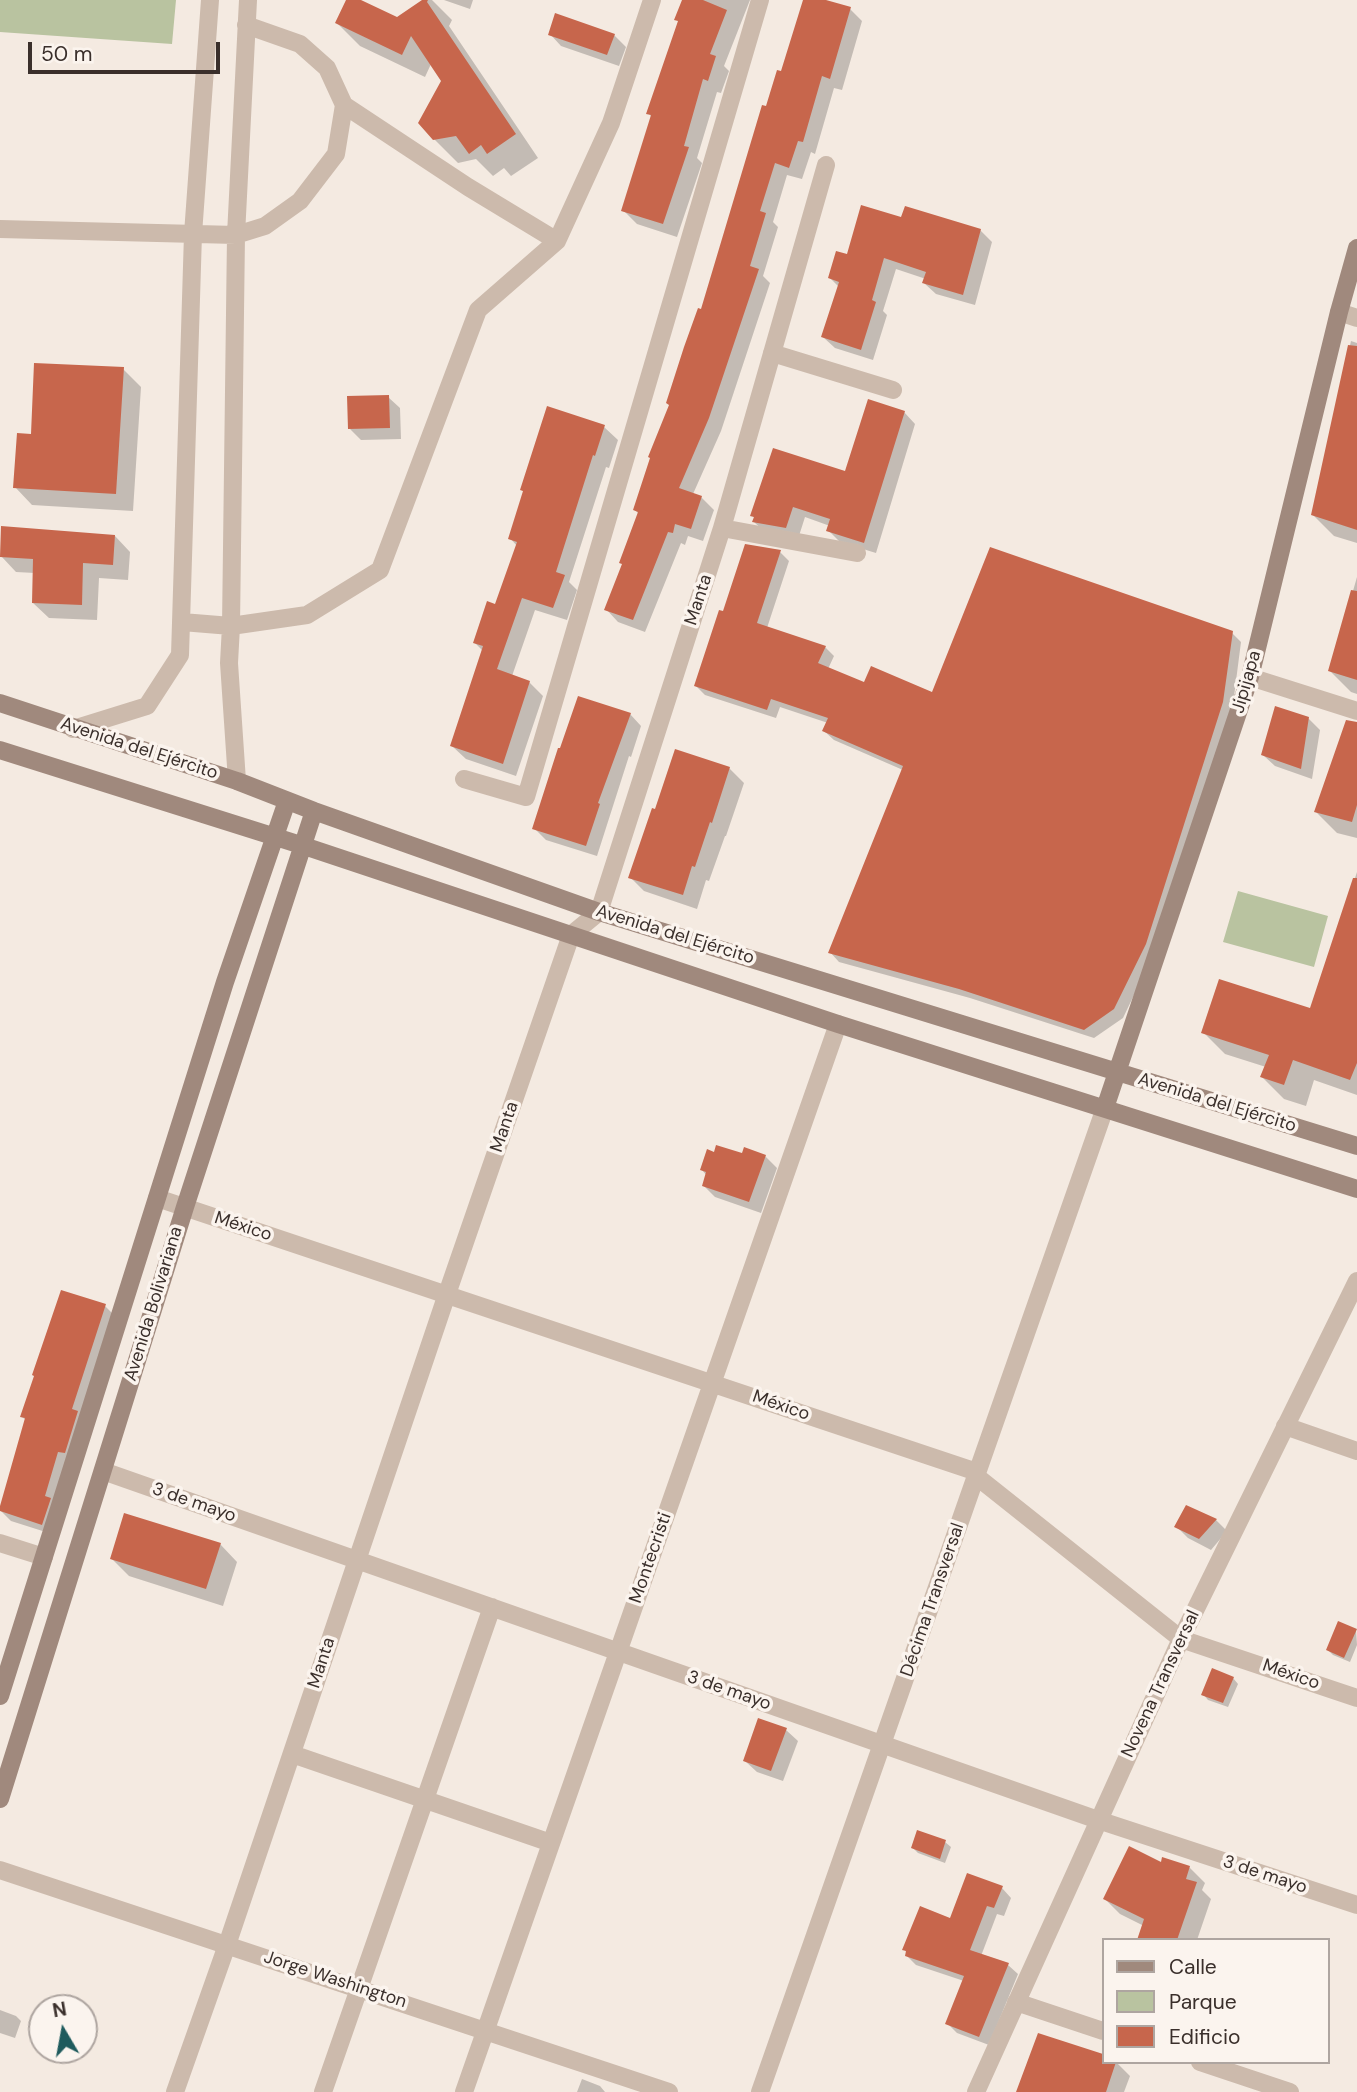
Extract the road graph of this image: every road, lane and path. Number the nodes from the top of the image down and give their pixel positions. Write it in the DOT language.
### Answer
graph roads {
  1 [pos="210,0"];
  2 [pos="248,0"];
  3 [pos="652,0"];
  4 [pos="760,0"];
  5 [pos="246,25"];
  6 [pos="344,106"];
  7 [pos="826,165"];
  8 [pos="0,229"];
  9 [pos="193,234"];
  10 [pos="236,235"];
  11 [pos="557,241"];
  12 [pos="1357,248"];
  13 [pos="1339,312"];
  14 [pos="1357,318"];
  15 [pos="772,353"];
  16 [pos="893,390"];
  17 [pos="722,528"];
  18 [pos="857,553"];
  19 [pos="182,622"];
  20 [pos="231,626"];
  21 [pos="1250,677"];
  22 [pos="0,703"];
  23 [pos="1357,711"];
  24 [pos="73,729"];
  25 [pos="0,750"];
  26 [pos="464,779"];
  27 [pos="237,781"];
  28 [pos="287,801"];
  29 [pos="314,811"];
  30 [pos="274,837"];
  31 [pos="302,845"];
  32 [pos="599,912"];
  33 [pos="571,935"];
  34 [pos="838,1024"];
  35 [pos="1118,1072"];
  36 [pos="1105,1108"];
  37 [pos="1357,1146"];
  38 [pos="1357,1189"];
  39 [pos="157,1198"];
  40 [pos="185,1207"];
  41 [pos="1357,1281"];
  42 [pos="447,1294"];
  43 [pos="712,1383"];
  44 [pos="1285,1426"];
  45 [pos="1357,1451"];
  46 [pos="103,1471"];
  47 [pos="977,1474"];
  48 [pos="0,1543"];
  49 [pos="44,1557"];
  50 [pos="356,1559"];
  51 [pos="492,1607"];
  52 [pos="1181,1639"];
  53 [pos="617,1653"];
  54 [pos="0,1696"];
  55 [pos="1357,1698"];
  56 [pos="882,1745"];
  57 [pos="292,1754"];
  58 [pos="0,1799"];
  59 [pos="424,1800"];
  60 [pos="1098,1820"];
  61 [pos="551,1843"];
  62 [pos="0,1870"];
  63 [pos="1357,1905"];
  64 [pos="228,1945"];
  65 [pos="359,1988"];
  66 [pos="1016,2002"];
  67 [pos="486,2029"];
  68 [pos="1102,2031"];
  69 [pos="1206,2064"];
  70 [pos="175,2092"];
  71 [pos="323,2092"];
  72 [pos="464,2092"];
  73 [pos="669,2092"];
  74 [pos="760,2092"];
  75 [pos="976,2092"];
  76 [pos="1290,2092"];
  1 -- 9 [label="street"];
  2 -- 5 [label="street"];
  3 -- 11 [label="street"];
  4 -- 26 [label="street"];
  5 -- 6 [label="street"];
  5 -- 10 [label="street"];
  6 -- 10 [label="street"];
  6 -- 11 [label="street"];
  7 -- 15 [label="street, Manta"];
  8 -- 9 [label="street"];
  9 -- 10 [label="street"];
  9 -- 19 [label="street"];
  10 -- 20 [label="street"];
  11 -- 20 [label="street"];
  12 -- 13 [label="street, Jipijapa"];
  13 -- 14 [label="street"];
  13 -- 21 [label="street, Jipijapa"];
  15 -- 16 [label="street"];
  15 -- 17 [label="street, Manta"];
  17 -- 18 [label="street"];
  17 -- 32 [label="street, Manta"];
  19 -- 20 [label="street"];
  19 -- 24 [label="street"];
  20 -- 27 [label="street"];
  21 -- 23 [label="street"];
  21 -- 35 [label="street, Jipijapa"];
  22 -- 24 [label="street, Avenida del Ejército"];
  24 -- 27 [label="street, Avenida del Ejército"];
  25 -- 30 [label="street, Avenida del Ejército"];
  27 -- 28 [label="street, Avenida del Ejército"];
  28 -- 29 [label="street, Avenida del Ejército"];
  28 -- 30 [label="street, Avenida Bolivariana"];
  29 -- 31 [label="street, Avenida Bolivariana"];
  29 -- 32 [label="street, Avenida del Ejército"];
  30 -- 31 [label="street, Avenida del Ejército"];
  30 -- 39 [label="street, Avenida Bolivariana"];
  31 -- 33 [label="street, Avenida del Ejército"];
  31 -- 40 [label="street, Avenida Bolivariana"];
  32 -- 33 [label="street"];
  32 -- 35 [label="street, Avenida del Ejército"];
  33 -- 34 [label="street, Avenida del Ejército"];
  33 -- 42 [label="street, Manta"];
  34 -- 36 [label="street, Avenida del Ejército"];
  34 -- 43 [label="street, Montecristi"];
  35 -- 36 [label="street, Jipijapa"];
  35 -- 37 [label="street, Avenida del Ejército"];
  36 -- 38 [label="street, Avenida del Ejército"];
  36 -- 47 [label="street, Décima Transversal"];
  39 -- 40 [label="street, México"];
  39 -- 49 [label="street, Avenida Bolivariana"];
  40 -- 42 [label="street, México"];
  40 -- 46 [label="street, Avenida Bolivariana"];
  41 -- 44 [label="street, Novena Transversal"];
  42 -- 43 [label="street, México"];
  42 -- 50 [label="street, Manta"];
  43 -- 47 [label="street, México"];
  43 -- 53 [label="street, Montecristi"];
  44 -- 45 [label="street"];
  44 -- 52 [label="street, Novena Transversal"];
  46 -- 50 [label="street, 3 de mayo"];
  46 -- 58 [label="street, Avenida Bolivariana"];
  47 -- 52 [label="street, México"];
  47 -- 56 [label="street, Décima Transversal"];
  48 -- 49 [label="street"];
  49 -- 54 [label="street, Avenida Bolivariana"];
  50 -- 51 [label="street, 3 de mayo"];
  50 -- 57 [label="street, Manta"];
  51 -- 53 [label="street, 3 de mayo"];
  51 -- 59 [label="street"];
  52 -- 55 [label="street, México"];
  52 -- 60 [label="street, Novena Transversal"];
  53 -- 56 [label="street, 3 de mayo"];
  53 -- 61 [label="street, Montecristi"];
  56 -- 60 [label="street, 3 de mayo"];
  56 -- 74 [label="street, Décima Transversal"];
  57 -- 59 [label="street"];
  57 -- 64 [label="street, Manta"];
  59 -- 61 [label="street"];
  59 -- 65 [label="street"];
  60 -- 63 [label="street, 3 de mayo"];
  60 -- 66 [label="street, Novena Transversal"];
  61 -- 67 [label="street, Montecristi"];
  62 -- 64 [label="street, Jorge Washington"];
  64 -- 65 [label="street, Jorge Washington"];
  64 -- 70 [label="street, Manta"];
  65 -- 67 [label="street, Jorge Washington"];
  65 -- 71 [label="street"];
  66 -- 68 [label="street"];
  66 -- 75 [label="street, Novena Transversal"];
  67 -- 72 [label="street, Montecristi"];
  67 -- 73 [label="street, Jorge Washington"];
  69 -- 76 [label="street"];
}
